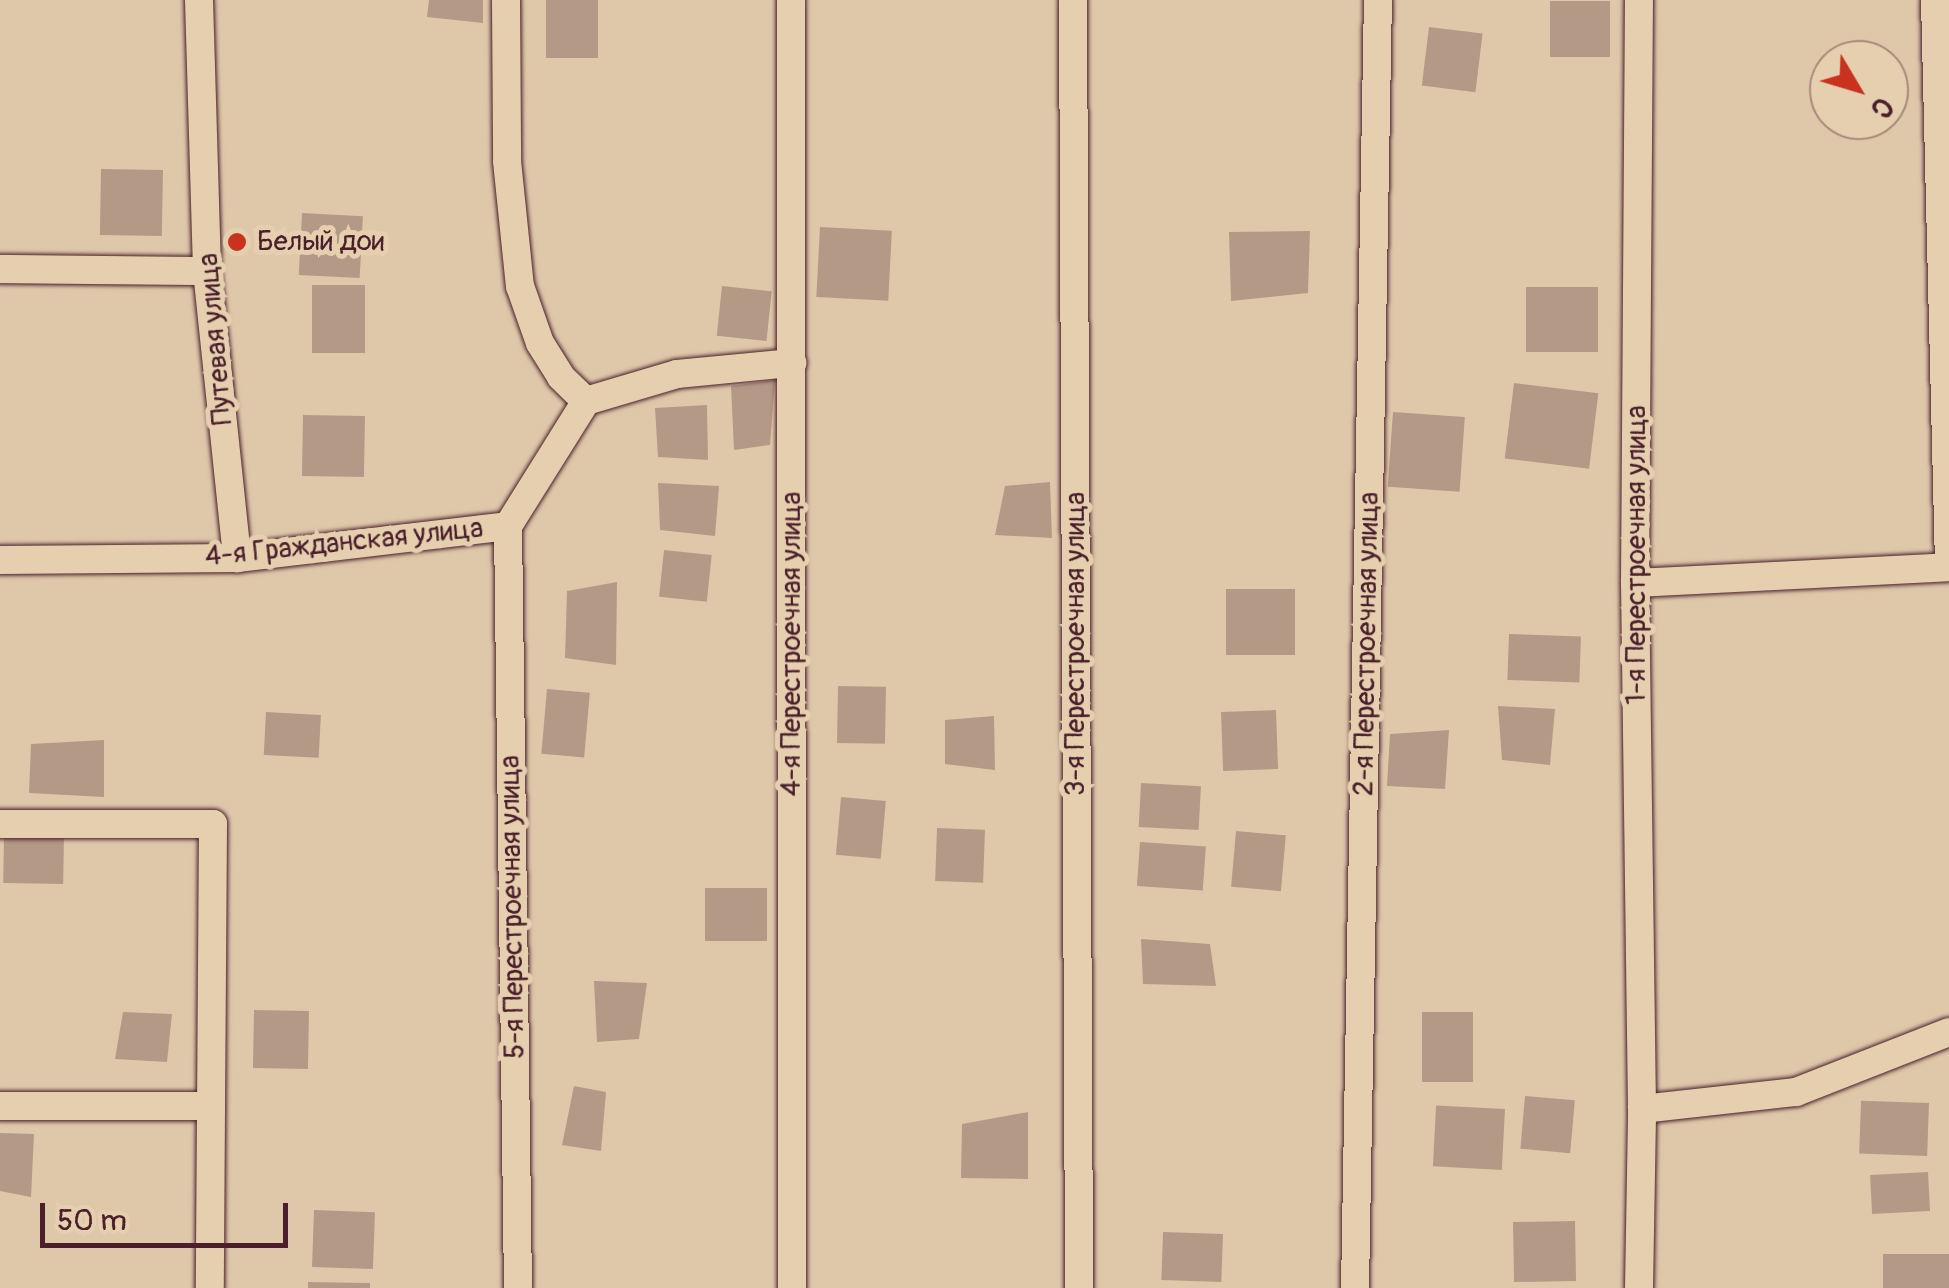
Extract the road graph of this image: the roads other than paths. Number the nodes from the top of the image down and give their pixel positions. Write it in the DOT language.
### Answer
graph roads {
  1 [pos="199,0"];
  2 [pos="506,0"];
  3 [pos="792,0"];
  4 [pos="1073,0"];
  5 [pos="1378,0"];
  6 [pos="1639,0"];
  7 [pos="1935,0"];
  8 [pos="0,270"];
  9 [pos="208,270"];
  10 [pos="792,363"];
  11 [pos="586,401"];
  12 [pos="508,526"];
  13 [pos="237,558"];
  14 [pos="0,560"];
  15 [pos="1949,566"];
  16 [pos="1636,582"];
  17 [pos="0,824"];
  18 [pos="1949,1032"];
  19 [pos="0,1106"];
  20 [pos="210,1106"];
  21 [pos="1642,1109"];
  22 [pos="210,1288"];
  23 [pos="518,1288"];
  24 [pos="792,1288"];
  25 [pos="1079,1288"];
  26 [pos="1356,1288"];
  27 [pos="1639,1288"];
  1 -- 9 [label="street, Путевая улица"];
  2 -- 11 [label="street"];
  3 -- 10 [label="street, 4-я Перестроечная улица"];
  4 -- 25 [label="street, 3-я Перестроечная улица"];
  5 -- 26 [label="street, 2-я Перестроечная улица"];
  6 -- 16 [label="street, 1-я Перестроечная улица"];
  7 -- 15 [label="street"];
  8 -- 9 [label="street"];
  9 -- 13 [label="street, Путевая улица"];
  10 -- 11 [label="street"];
  10 -- 24 [label="street, 4-я Перестроечная улица"];
  11 -- 12 [label="street"];
  12 -- 13 [label="street, 4-я Гражданская улица"];
  12 -- 23 [label="street, 5-я Перестроечная улица"];
  13 -- 14 [label="street, 4-я Гражданская улица"];
  15 -- 16 [label="street"];
  16 -- 21 [label="street, 1-я Перестроечная улица"];
  17 -- 20 [label="street"];
  18 -- 21 [label="street"];
  19 -- 20 [label="street"];
  20 -- 22 [label="street"];
  21 -- 27 [label="street, 1-я Перестроечная улица"];
}
